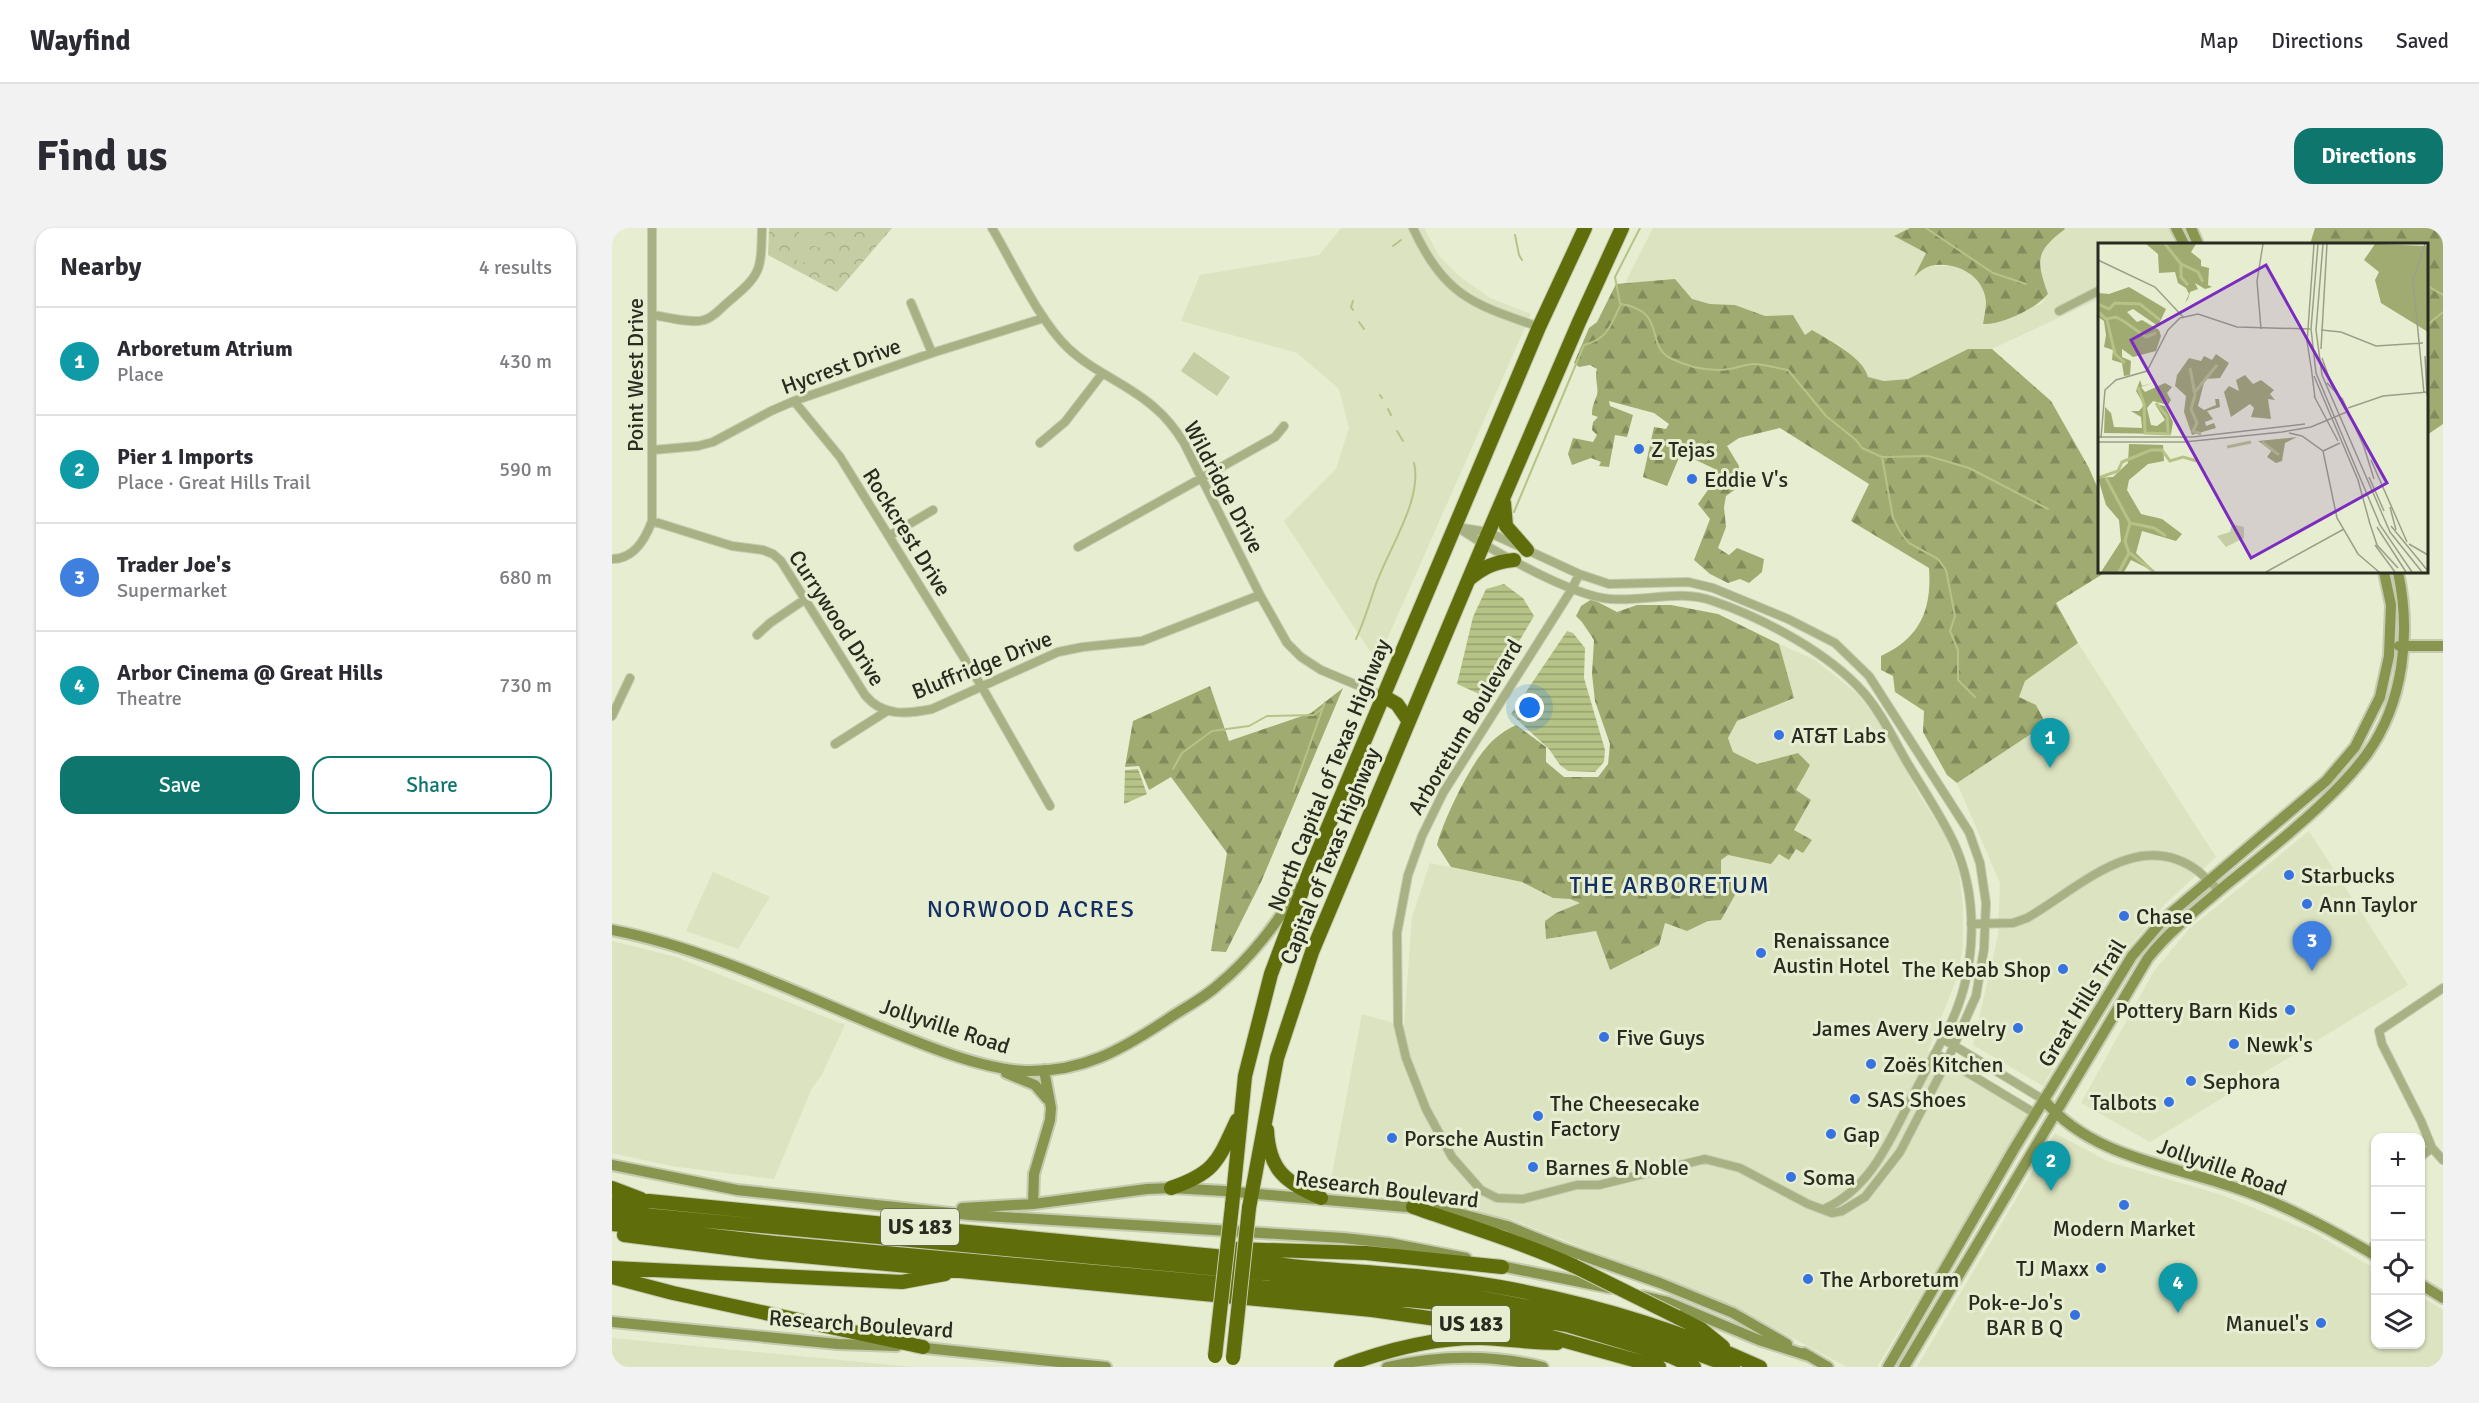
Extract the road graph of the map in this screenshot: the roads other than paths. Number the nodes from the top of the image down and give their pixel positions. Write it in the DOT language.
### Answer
graph roads {
  1 [pos="652,228"];
  2 [pos="762,228"];
  3 [pos="992,228"];
  4 [pos="1413,228"];
  5 [pos="1585,228"];
  6 [pos="1623,228"];
  7 [pos="2176,228"];
  8 [pos="2191,228"];
  9 [pos="2191,243"];
  10 [pos="2098,291"];
  11 [pos="911,303"];
  12 [pos="2059,311"];
  13 [pos="653,315"];
  14 [pos="1044,318"];
  15 [pos="1539,327"];
  16 [pos="932,353"];
  17 [pos="1102,374"];
  18 [pos="794,401"];
  19 [pos="1284,426"];
  20 [pos="1040,443"];
  21 [pos="653,450"];
  22 [pos="1203,478"];
  23 [pos="1504,494"];
  24 [pos="933,510"];
  25 [pos="652,521"];
  26 [pos="1456,527"];
  27 [pos="889,536"];
  28 [pos="1485,538"];
  29 [pos="1078,547"];
  30 [pos="1527,550"];
  31 [pos="612,559"];
  32 [pos="1514,560"];
  33 [pos="2384,573"];
  34 [pos="2398,573"];
  35 [pos="1579,574"];
  36 [pos="1467,581"];
  37 [pos="1572,589"];
  38 [pos="1260,595"];
  39 [pos="804,600"];
  40 [pos="757,635"];
  41 [pos="2390,646"];
  42 [pos="2404,646"];
  43 [pos="2443,646"];
  44 [pos="630,678"];
  45 [pos="982,687"];
  46 [pos="1383,696"];
  47 [pos="887,711"];
  48 [pos="612,716"];
  49 [pos="1408,720"];
  50 [pos="835,744"];
  51 [pos="2355,747"];
  52 [pos="2366,755"];
  53 [pos="1050,806"];
  54 [pos="1310,870"];
  55 [pos="2209,881"];
  56 [pos="2219,890"];
  57 [pos="1971,924"];
  58 [pos="1986,925"];
  59 [pos="612,930"];
  60 [pos="2443,988"];
  61 [pos="1943,1039"];
  62 [pos="1954,1046"];
  63 [pos="1935,1053"];
  64 [pos="1947,1061"];
  65 [pos="997,1067"];
  66 [pos="1044,1070"];
  67 [pos="2043,1100"];
  68 [pos="1051,1108"];
  69 [pos="1267,1110"];
  70 [pos="1240,1113"];
  71 [pos="2036,1114"];
  72 [pos="2055,1114"];
  73 [pos="2428,1138"];
  74 [pos="2425,1141"];
  75 [pos="2432,1148"];
  76 [pos="2425,1154"];
  77 [pos="2443,1160"];
  78 [pos="612,1165"];
  79 [pos="612,1188"];
  80 [pos="1171,1188"];
  81 [pos="1233,1191"];
  82 [pos="1321,1198"];
  83 [pos="649,1201"];
  84 [pos="1249,1201"];
  85 [pos="612,1203"];
  86 [pos="1033,1204"];
  87 [pos="1413,1207"];
  88 [pos="935,1209"];
  89 [pos="1824,1209"];
  90 [pos="612,1212"];
  91 [pos="612,1224"];
  92 [pos="612,1234"];
  93 [pos="2371,1253"];
  94 [pos="1191,1254"];
  95 [pos="1502,1267"];
  96 [pos="612,1268"];
  97 [pos="960,1271"];
  98 [pos="612,1277"];
  99 [pos="2425,1287"];
  100 [pos="2443,1298"];
  101 [pos="612,1322"];
  102 [pos="1578,1344"];
  103 [pos="923,1347"];
  104 [pos="1896,1353"];
  105 [pos="1809,1356"];
  106 [pos="1732,1360"];
  107 [pos="1214,1362"];
  108 [pos="1232,1362"];
  109 [pos="1907,1364"];
  110 [pos="1106,1367"];
  111 [pos="1341,1367"];
  112 [pos="1387,1367"];
  113 [pos="1543,1367"];
  114 [pos="1659,1367"];
  115 [pos="1694,1367"];
  116 [pos="1760,1367"];
  117 [pos="1828,1367"];
  118 [pos="1877,1367"];
  119 [pos="1888,1367"];
  1 -- 13 [label="street, Point West Drive"];
  2 -- 13 [label="street"];
  3 -- 14 [label="street, Wildridge Drive"];
  4 -- 15 [label="street"];
  5 -- 15 [label="highway, North Capital of Texas Highway"];
  6 -- 23 [label="highway"];
  7 -- 9 [label="street"];
  8 -- 9 [label="street"];
  10 -- 12 [label="street"];
  11 -- 16 [label="street"];
  13 -- 21 [label="street, Point West Drive"];
  14 -- 16 [label="street, Hycrest Drive"];
  14 -- 17 [label="street, Wildridge Drive"];
  15 -- 26 [label="highway, North Capital of Texas Highway"];
  16 -- 18 [label="street, Hycrest Drive"];
  17 -- 20 [label="street"];
  17 -- 22 [label="street, Wildridge Drive"];
  18 -- 21 [label="street, Hycrest Drive"];
  18 -- 27 [label="street, Rockcrest Drive"];
  19 -- 22 [label="street"];
  21 -- 25 [label="street, Point West Drive"];
  22 -- 29 [label="street"];
  22 -- 38 [label="street, Wildridge Drive"];
  23 -- 28 [label="highway"];
  23 -- 30 [label="highway"];
  24 -- 27 [label="street"];
  25 -- 31 [label="street"];
  25 -- 39 [label="street, Currywood Drive"];
  26 -- 28 [label="street, Arboretum Boulevard"];
  26 -- 28 [label="street, Arboretum Boulevard"];
  26 -- 46 [label="highway, North Capital of Texas Highway"];
  27 -- 45 [label="street, Rockcrest Drive"];
  28 -- 30 [label="street, Arboretum Boulevard"];
  28 -- 32 [label="street, Arboretum Boulevard"];
  28 -- 36 [label="highway, Capital of Texas Highway"];
  30 -- 35 [label="street, Arboretum Boulevard"];
  32 -- 36 [label="highway"];
  32 -- 37 [label="street, Arboretum Boulevard"];
  33 -- 41 [label="street, Great Hills Trail"];
  34 -- 42 [label="street, Great Hills Trail"];
  35 -- 37 [label="street, Arboretum Boulevard"];
  35 -- 58 [label="street, Arboretum Boulevard"];
  36 -- 49 [label="highway, Capital of Texas Highway"];
  37 -- 57 [label="street, Arboretum Boulevard"];
  37 -- 89 [label="street, Arboretum Boulevard"];
  38 -- 45 [label="street, Bluffridge Drive"];
  38 -- 46 [label="street, Wildridge Drive"];
  39 -- 40 [label="street"];
  39 -- 47 [label="street, Currywood Drive"];
  41 -- 42 [label="street"];
  41 -- 51 [label="street, Great Hills Trail"];
  42 -- 43 [label="street"];
  42 -- 52 [label="street, Great Hills Trail"];
  44 -- 48 [label="street"];
  45 -- 47 [label="street, Bluffridge Drive"];
  45 -- 53 [label="street, Rockcrest Drive"];
  46 -- 49 [label="highway"];
  46 -- 54 [label="highway, North Capital of Texas Highway"];
  47 -- 50 [label="street"];
  49 -- 69 [label="highway, Capital of Texas Highway"];
  51 -- 52 [label="street"];
  51 -- 55 [label="street, Great Hills Trail"];
  52 -- 56 [label="street, Great Hills Trail"];
  54 -- 66 [label="street, Jollyville Road"];
  54 -- 70 [label="highway, North Capital of Texas Highway"];
  55 -- 56 [label="street"];
  55 -- 58 [label="street"];
  55 -- 67 [label="street, Great Hills Trail"];
  56 -- 72 [label="street, Great Hills Trail"];
  57 -- 58 [label="street"];
  57 -- 61 [label="street, Arboretum Boulevard"];
  58 -- 62 [label="street, Arboretum Boulevard"];
  59 -- 65 [label="street, Jollyville Road"];
  60 -- 73 [label="street"];
  61 -- 62 [label="street"];
  61 -- 63 [label="street, Arboretum Boulevard"];
  62 -- 64 [label="street, Arboretum Boulevard"];
  62 -- 67 [label="street"];
  63 -- 64 [label="street"];
  63 -- 89 [label="street, Arboretum Boulevard"];
  64 -- 71 [label="street"];
  64 -- 89 [label="street, Arboretum Boulevard"];
  65 -- 66 [label="street, Jollyville Road"];
  65 -- 68 [label="street"];
  66 -- 68 [label="street"];
  67 -- 71 [label="street, Great Hills Trail"];
  67 -- 72 [label="street"];
  68 -- 86 [label="street"];
  69 -- 82 [label="highway"];
  69 -- 84 [label="highway, Capital of Texas Highway"];
  70 -- 80 [label="highway"];
  70 -- 81 [label="highway, North Capital of Texas Highway"];
  71 -- 72 [label="street"];
  71 -- 104 [label="street, Great Hills Trail"];
  72 -- 93 [label="street, Jollyville Road"];
  72 -- 109 [label="street, Great Hills Trail"];
  73 -- 74 [label="street"];
  73 -- 75 [label="street"];
  75 -- 76 [label="street"];
  75 -- 77 [label="street"];
  78 -- 88 [label="street, Research Boulevard"];
  79 -- 83 [label="highway"];
  80 -- 81 [label="street, Research Boulevard"];
  80 -- 86 [label="street, Research Boulevard"];
  81 -- 84 [label="street, Research Boulevard"];
  81 -- 107 [label="highway, North Capital of Texas Highway, bridge"];
  82 -- 84 [label="street, Research Boulevard"];
  82 -- 87 [label="street, Research Boulevard"];
  83 -- 85 [label="highway, US 183"];
  83 -- 94 [label="highway, US 183"];
  84 -- 108 [label="highway, bridge"];
  86 -- 88 [label="street, Research Boulevard"];
  87 -- 105 [label="street, Research Boulevard"];
  87 -- 106 [label="highway, bridge"];
  88 -- 95 [label="street, Research Boulevard"];
  90 -- 106 [label="highway"];
  91 -- 115 [label="highway"];
  92 -- 97 [label="highway, US 183"];
  94 -- 95 [label="highway"];
  94 -- 106 [label="highway, US 183"];
  95 -- 105 [label="street, Research Boulevard"];
  96 -- 97 [label="highway"];
  97 -- 102 [label="highway, US 183"];
  98 -- 103 [label="highway"];
  99 -- 100 [label="street"];
  101 -- 103 [label="street, Research Boulevard"];
  102 -- 111 [label="highway"];
  102 -- 114 [label="highway, US 183"];
  103 -- 110 [label="street, Research Boulevard"];
  104 -- 118 [label="street"];
  104 -- 119 [label="street, Great Hills Trail"];
  105 -- 117 [label="street, Research Boulevard"];
  106 -- 116 [label="highway, US 183"];
  112 -- 113 [label="street"];
}
